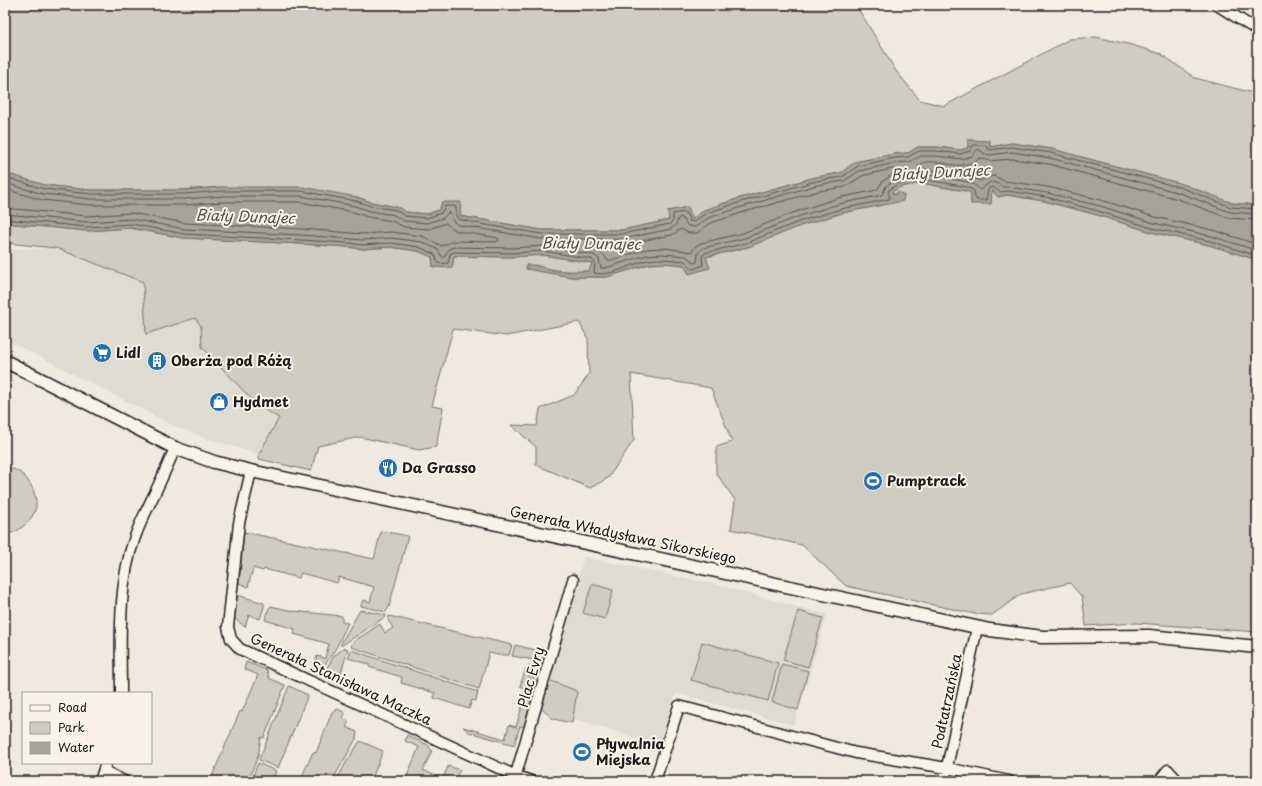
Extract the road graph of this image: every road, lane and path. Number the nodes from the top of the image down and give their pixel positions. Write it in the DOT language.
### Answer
graph roads {
  1 [pos="1217,5"];
  2 [pos="1257,30"];
  3 [pos="5,361"];
  4 [pos="175,448"];
  5 [pos="251,471"];
  6 [pos="573,580"];
  7 [pos="978,628"];
  8 [pos="1257,647"];
  9 [pos="121,692"];
  10 [pos="105,767"];
  11 [pos="947,768"];
  12 [pos="515,779"];
  13 [pos="100,781"];
  14 [pos="124,781"];
  15 [pos="531,781"];
  16 [pos="656,781"];
  17 [pos="944,781"];
  18 [pos="1009,781"];
  19 [pos="1158,781"];
  20 [pos="1178,781"];
  1 -- 2 [label="street"];
  3 -- 4 [label="street, Generała Władysława Sikorskiego"];
  4 -- 5 [label="street, Generała Władysława Sikorskiego"];
  4 -- 9 [label="street"];
  5 -- 7 [label="street, Generała Władysława Sikorskiego"];
  5 -- 12 [label="street, Generała Stanisława Maczka"];
  6 -- 12 [label="street, Plac Evry"];
  7 -- 8 [label="street, Generała Władysława Sikorskiego"];
  7 -- 11 [label="street, Podtatrzańska"];
  10 -- 13 [label="street"];
  10 -- 14 [label="street"];
  11 -- 16 [label="street"];
  11 -- 17 [label="street, Podtatrzańska"];
  11 -- 18 [label="street"];
  12 -- 15 [label="street, Generała Stanisława Maczka"];
  19 -- 20 [label="street"];
}
